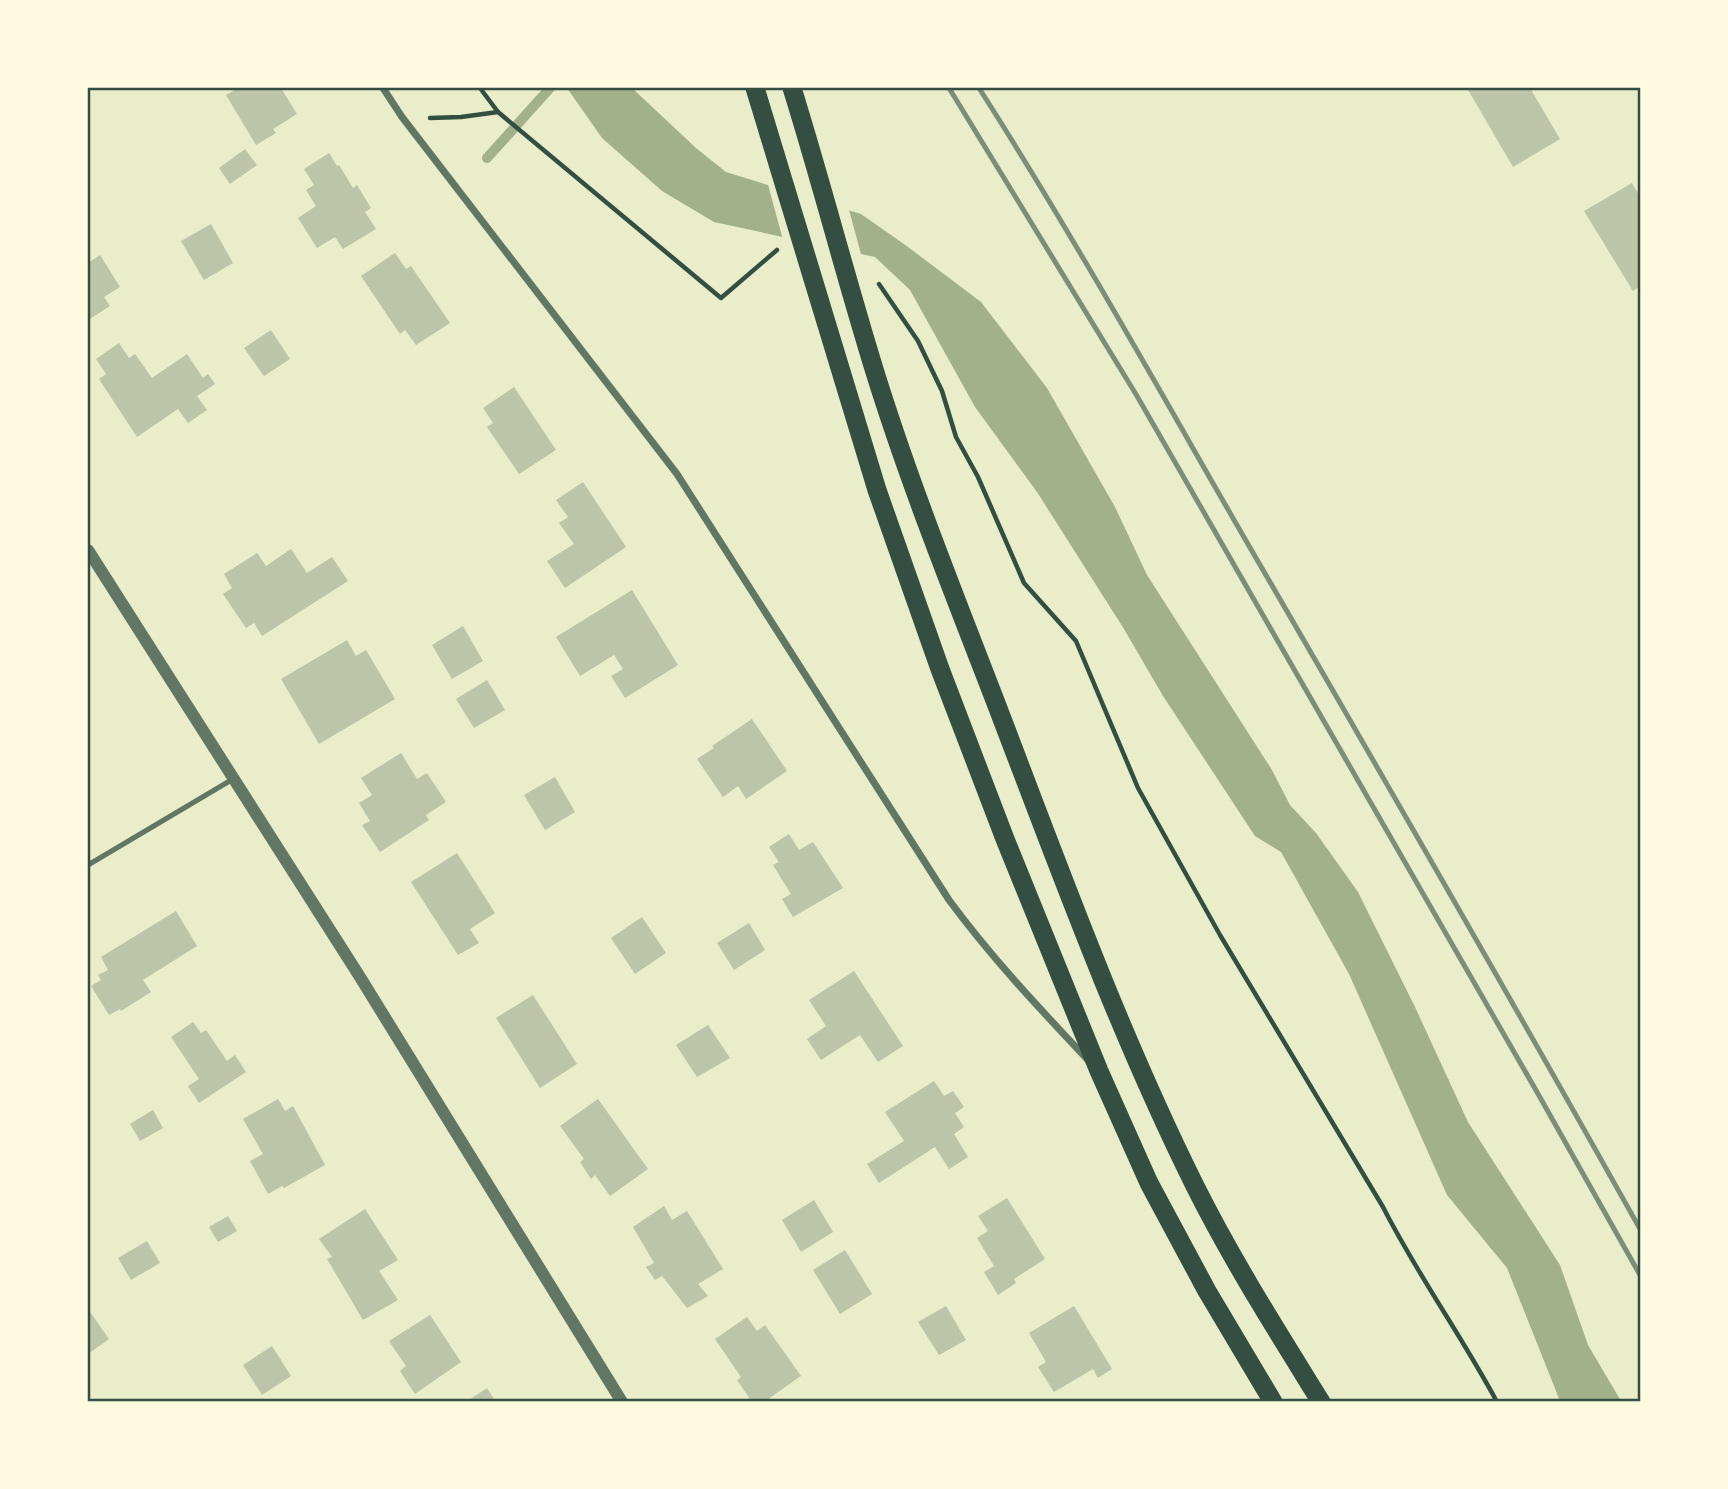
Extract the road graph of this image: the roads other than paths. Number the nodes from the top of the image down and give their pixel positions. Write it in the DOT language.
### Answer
graph roads {
  1 [pos="383,88"];
  2 [pos="755,88"];
  3 [pos="792,88"];
  4 [pos="88,550"];
  5 [pos="233,779"];
  6 [pos="88,865"];
  7 [pos="1099,1071"];
  8 [pos="622,1402"];
  9 [pos="1273,1402"];
  10 [pos="1321,1402"];
  1 -- 7 [label="street"];
  2 -- 7 [label="highway"];
  3 -- 10 [label="highway"];
  4 -- 5 [label="street"];
  5 -- 6 [label="lane"];
  5 -- 8 [label="street"];
  7 -- 9 [label="highway"];
}
